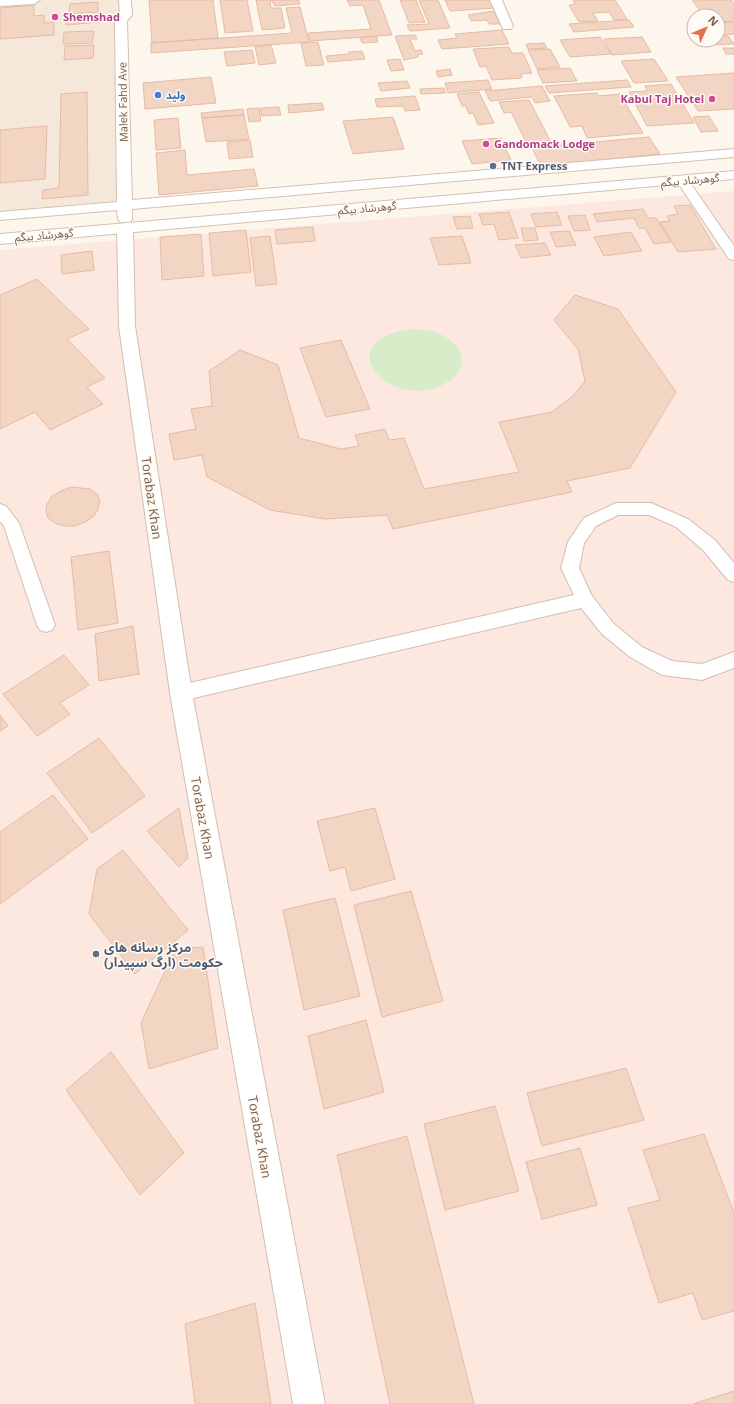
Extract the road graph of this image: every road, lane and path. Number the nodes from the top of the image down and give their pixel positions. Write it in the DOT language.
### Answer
graph roads {
  1 [pos="34,0"];
  2 [pos="114,0"];
  3 [pos="125,0"];
  4 [pos="496,0"];
  5 [pos="0,2"];
  6 [pos="121,21"];
  7 [pos="507,26"];
  8 [pos="734,153"];
  9 [pos="734,175"];
  10 [pos="682,180"];
  11 [pos="0,216"];
  12 [pos="125,217"];
  13 [pos="0,239"];
  14 [pos="734,256"];
  15 [pos="0,510"];
  16 [pos="6,526"];
  17 [pos="734,575"];
  18 [pos="585,600"];
  19 [pos="46,625"];
  20 [pos="734,660"];
  21 [pos="181,693"];
  22 [pos="309,1404"];
  1 -- 5 [label="main road"];
  2 -- 6 [label="main road"];
  3 -- 6 [label="main road, Malek Fahd Ave"];
  4 -- 7 [label="main road"];
  6 -- 12 [label="main road, Malek Fahd Ave"];
  8 -- 12 [label="main road, گوهرشاد بیگم"];
  9 -- 10 [label="main road, گوهرشاد بیگم"];
  10 -- 12 [label="main road, گوهرشاد بیگم"];
  10 -- 14 [label="lane"];
  11 -- 12 [label="main road, گوهرشاد بیگم"];
  12 -- 13 [label="main road, گوهرشاد بیگم"];
  12 -- 21 [label="main road, Torabaz Khan"];
  15 -- 16 [label="lane"];
  16 -- 19 [label="lane"];
  17 -- 18 [label="lane"];
  18 -- 20 [label="lane"];
  18 -- 21 [label="lane"];
  21 -- 22 [label="main road, Torabaz Khan"];
}
